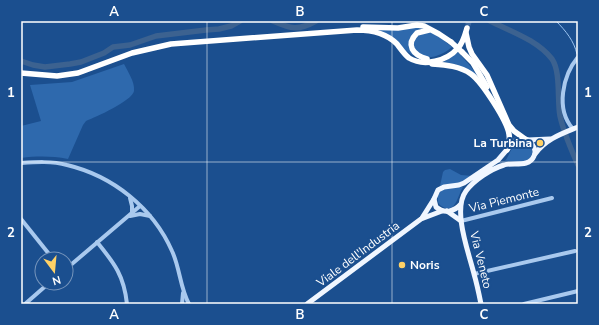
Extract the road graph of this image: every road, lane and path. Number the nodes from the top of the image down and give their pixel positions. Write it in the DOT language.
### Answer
graph roads {
  1 [pos="467,28"];
  2 [pos="433,30"];
  3 [pos="326,32"];
  4 [pos="400,49"];
  5 [pos="578,56"];
  6 [pos="411,59"];
  7 [pos="428,59"];
  8 [pos="21,73"];
  9 [pos="508,126"];
  10 [pos="574,129"];
  11 [pos="526,139"];
  12 [pos="551,139"];
  13 [pos="507,150"];
  14 [pos="535,154"];
  15 [pos="21,163"];
  16 [pos="129,196"];
  17 [pos="552,198"];
  18 [pos="434,199"];
  19 [pos="461,204"];
  20 [pos="140,206"];
  21 [pos="444,211"];
  22 [pos="132,213"];
  23 [pos="150,216"];
  24 [pos="126,218"];
  25 [pos="421,219"];
  26 [pos="21,220"];
  27 [pos="462,221"];
  28 [pos="97,242"];
  29 [pos="46,251"];
  30 [pos="575,252"];
  31 [pos="74,262"];
  32 [pos="474,274"];
  33 [pos="183,290"];
  34 [pos="40,291"];
  35 [pos="578,291"];
  36 [pos="24,304"];
  37 [pos="127,304"];
  38 [pos="182,304"];
  39 [pos="189,304"];
  40 [pos="307,304"];
  41 [pos="481,304"];
  42 [pos="524,304"];
  1 -- 6 [label="highway"];
  1 -- 7 [label="highway"];
  1 -- 9 [label="highway"];
  2 -- 3 [label="highway"];
  2 -- 7 [label="highway"];
  2 -- 9 [label="highway, bridge"];
  3 -- 4 [label="highway"];
  3 -- 8 [label="highway"];
  4 -- 6 [label="highway"];
  4 -- 7 [label="highway"];
  5 -- 10 [label="street"];
  6 -- 9 [label="highway"];
  9 -- 11 [label="highway"];
  9 -- 13 [label="highway"];
  10 -- 12 [label="main road, Viale dell'Industria"];
  11 -- 12 [label="main road, Viale dell'Industria"];
  11 -- 13 [label="main road, Viale dell'Industria"];
  11 -- 14 [label="main road"];
  12 -- 14 [label="main road, Viale dell'Industria"];
  13 -- 18 [label="main road, Viale dell'Industria"];
  14 -- 19 [label="main road, Viale dell'Industria"];
  15 -- 16 [label="street"];
  16 -- 20 [label="street"];
  16 -- 22 [label="street"];
  17 -- 27 [label="street, Via Piemonte"];
  18 -- 21 [label="main road"];
  18 -- 25 [label="main road, Viale dell'Industria"];
  19 -- 21 [label="main road, Viale dell'Industria"];
  19 -- 27 [label="main road, Via Veneto"];
  20 -- 22 [label="street"];
  20 -- 23 [label="street"];
  21 -- 25 [label="main road, Viale dell'Industria"];
  21 -- 27 [label="main road, Via Veneto"];
  22 -- 24 [label="street"];
  23 -- 24 [label="street"];
  23 -- 33 [label="street"];
  24 -- 28 [label="street"];
  25 -- 40 [label="main road, Viale dell'Industria"];
  26 -- 29 [label="street"];
  27 -- 32 [label="main road, Via Veneto"];
  28 -- 31 [label="street"];
  28 -- 37 [label="street"];
  30 -- 32 [label="street"];
  32 -- 41 [label="main road, Via Veneto"];
  33 -- 38 [label="street"];
  33 -- 39 [label="street"];
  34 -- 36 [label="street"];
  35 -- 42 [label="street"];
}
